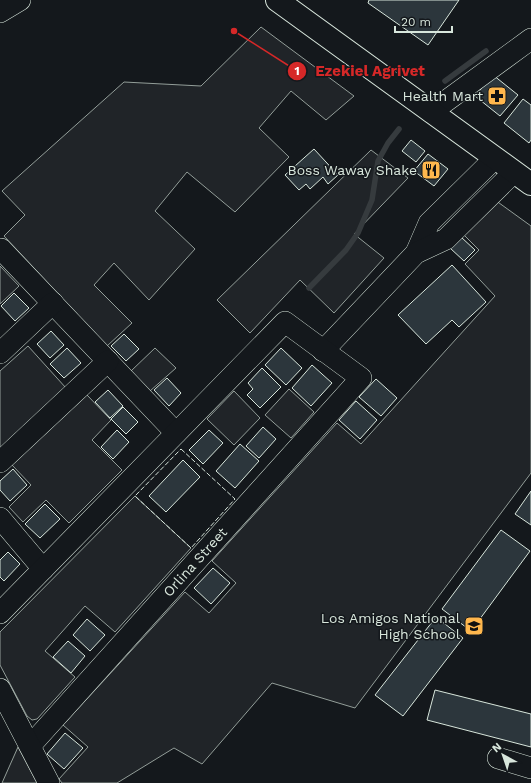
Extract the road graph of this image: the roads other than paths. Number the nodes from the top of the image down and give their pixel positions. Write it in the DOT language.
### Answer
graph roads {
  1 [pos="20,0"];
  2 [pos="277,0"];
  3 [pos="0,12"];
  4 [pos="531,39"];
  5 [pos="431,112"];
  6 [pos="495,158"];
  7 [pos="522,178"];
  8 [pos="0,250"];
  9 [pos="416,253"];
  10 [pos="53,303"];
  11 [pos="323,350"];
  12 [pos="0,353"];
  13 [pos="108,361"];
  14 [pos="176,433"];
  15 [pos="0,462"];
  16 [pos="0,518"];
  17 [pos="43,569"];
  18 [pos="0,612"];
  19 [pos="0,689"];
  20 [pos="30,746"];
  21 [pos="498,758"];
  22 [pos="531,768"];
  23 [pos="49,783"];
  1 -- 3 [label="street"];
  2 -- 5 [label="highway"];
  4 -- 5 [label="street"];
  5 -- 6 [label="highway"];
  6 -- 7 [label="highway"];
  6 -- 9 [label="street"];
  7 -- 9 [label="street"];
  8 -- 10 [label="street"];
  9 -- 11 [label="street"];
  10 -- 12 [label="street"];
  10 -- 13 [label="street"];
  11 -- 14 [label="street"];
  11 -- 20 [label="street, Orlina Street"];
  13 -- 14 [label="street"];
  13 -- 15 [label="street"];
  14 -- 17 [label="street"];
  16 -- 17 [label="street"];
  17 -- 18 [label="street"];
  19 -- 20 [label="street"];
  20 -- 23 [label="street"];
  21 -- 22 [label="street"];
}
